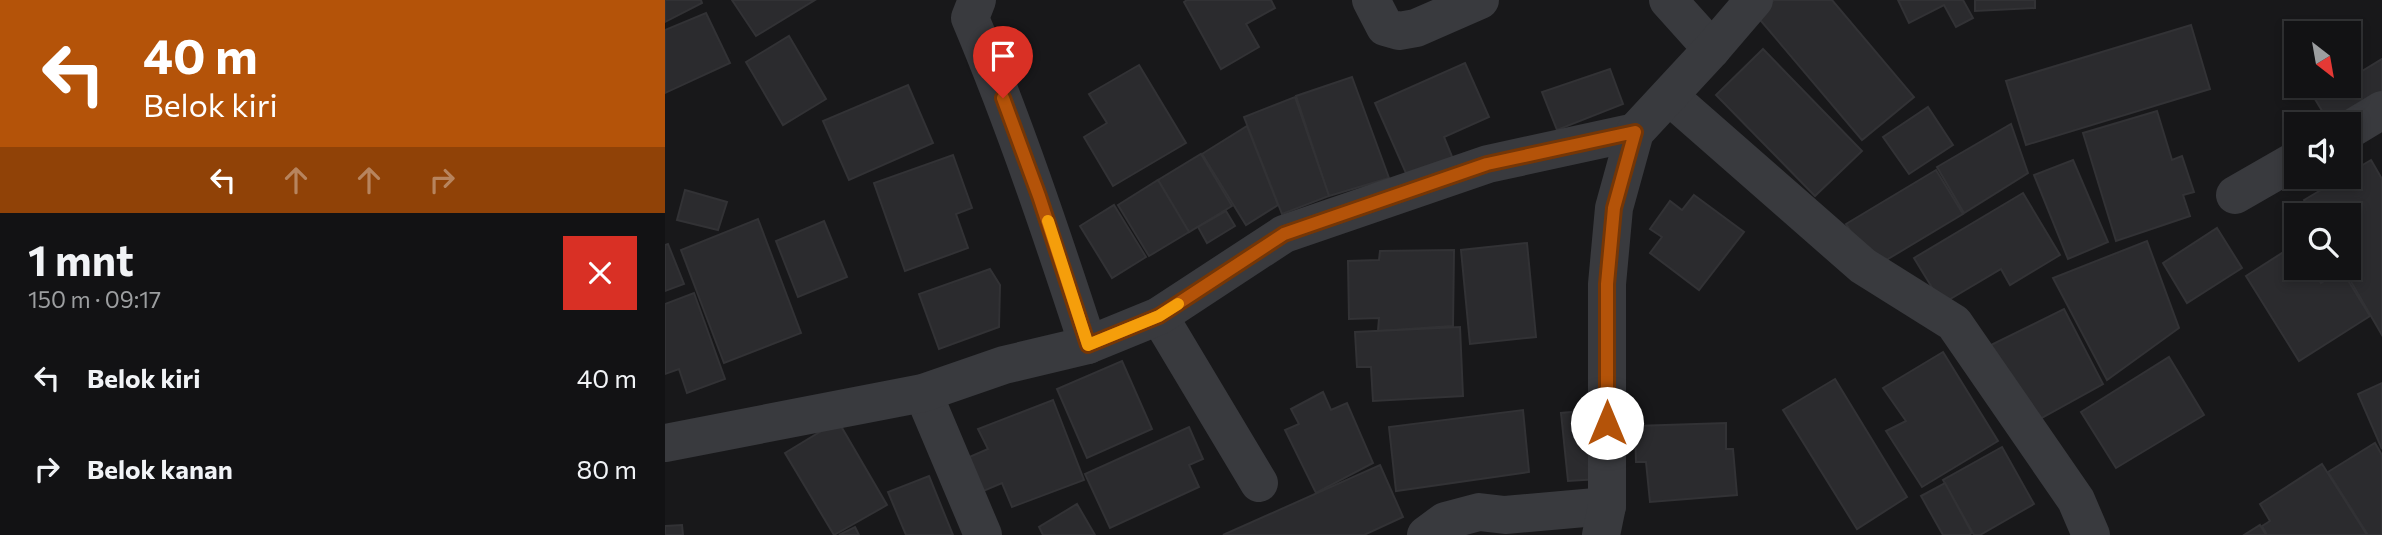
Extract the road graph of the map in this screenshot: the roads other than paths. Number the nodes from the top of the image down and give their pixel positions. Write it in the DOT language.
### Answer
graph roads {
  1 [pos="977,0"];
  2 [pos="1371,0"];
  3 [pos="1480,0"];
  4 [pos="1668,0"];
  5 [pos="1754,0"];
  6 [pos="1712,50"];
  7 [pos="1669,96"];
  8 [pos="2382,110"];
  9 [pos="2361,123"];
  10 [pos="1635,132"];
  11 [pos="2284,167"];
  12 [pos="2235,195"];
  13 [pos="1159,316"];
  14 [pos="1088,345"];
  15 [pos="923,393"];
  16 [pos="665,443"];
  17 [pos="1259,483"];
  18 [pos="1604,521"];
  19 [pos="983,535"];
  20 [pos="1426,535"];
  21 [pos="2091,535"];
  1 -- 14 [label="street"];
  2 -- 3 [label="street"];
  4 -- 6 [label="street"];
  5 -- 6 [label="street"];
  6 -- 7 [label="street"];
  7 -- 10 [label="street"];
  7 -- 21 [label="street"];
  8 -- 9 [label="street"];
  10 -- 13 [label="street"];
  10 -- 18 [label="street"];
  11 -- 12 [label="street"];
  13 -- 14 [label="street"];
  13 -- 17 [label="street"];
  14 -- 15 [label="street"];
  15 -- 16 [label="street"];
  15 -- 19 [label="street"];
  18 -- 20 [label="street"];
}
